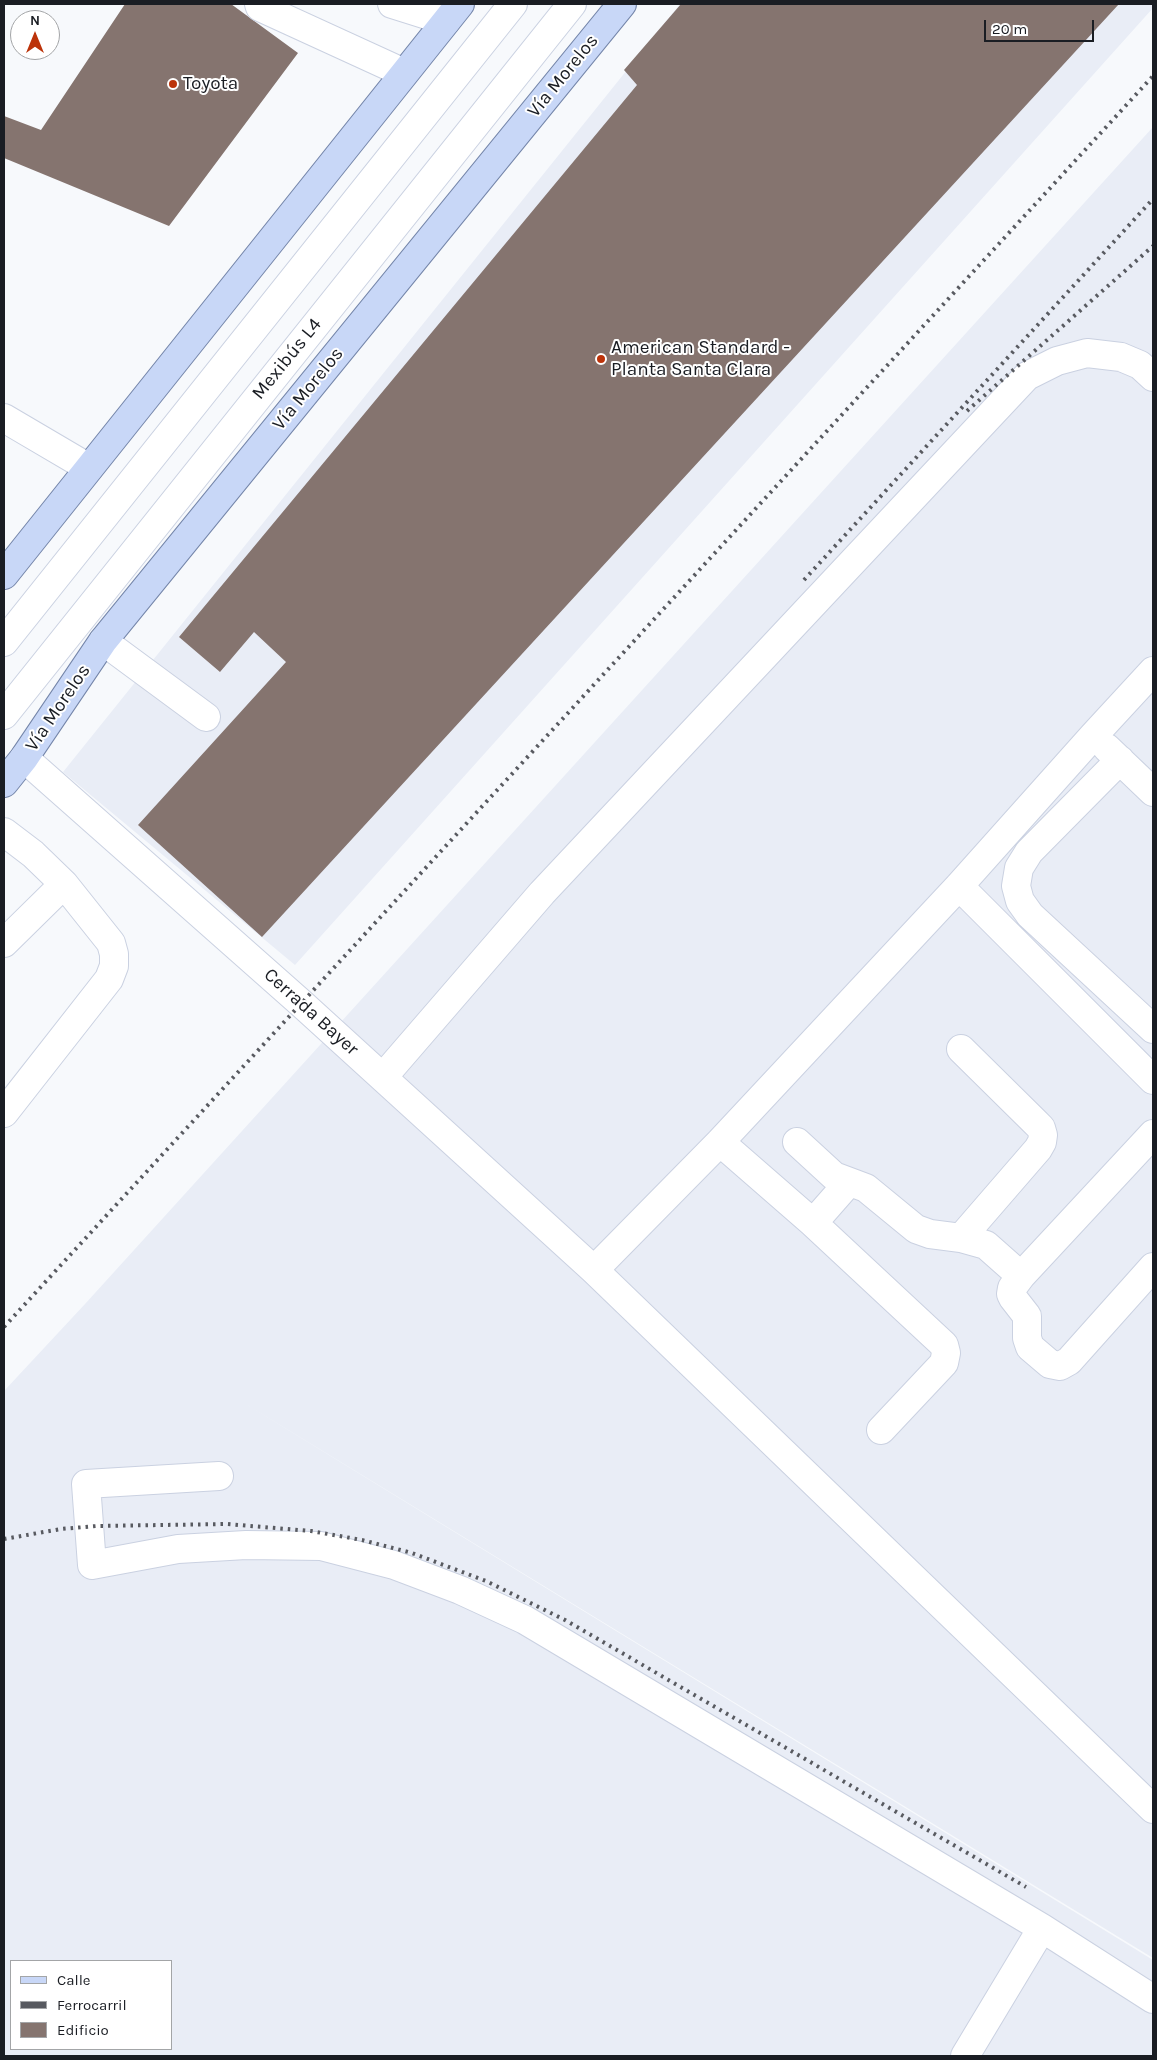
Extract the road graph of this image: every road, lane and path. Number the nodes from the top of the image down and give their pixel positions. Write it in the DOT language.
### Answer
graph roads {
  1 [pos="259,4"];
  2 [pos="392,4"];
  3 [pos="513,4"];
  4 [pos="572,4"];
  5 [pos="622,4"];
  6 [pos="453,12"];
  7 [pos="404,73"];
  8 [pos="1153,377"];
  9 [pos="4,418"];
  10 [pos="89,468"];
  11 [pos="4,575"];
  12 [pos="4,642"];
  13 [pos="103,642"];
  14 [pos="1153,671"];
  15 [pos="4,715"];
  16 [pos="206,717"];
  17 [pos="1092,736"];
  18 [pos="24,758"];
  19 [pos="1120,760"];
  20 [pos="4,783"];
  21 [pos="1153,792"];
  22 [pos="4,832"];
  23 [pos="64,884"];
  24 [pos="959,886"];
  25 [pos="4,944"];
  26 [pos="1153,1029"];
  27 [pos="961,1049"];
  28 [pos="383,1076"];
  29 [pos="1153,1080"];
  30 [pos="4,1113"];
  31 [pos="1153,1134"];
  32 [pos="720,1142"];
  33 [pos="797,1142"];
  34 [pos="849,1182"];
  35 [pos="813,1223"];
  36 [pos="961,1238"];
  37 [pos="1153,1267"];
  38 [pos="594,1270"];
  39 [pos="1021,1276"];
  40 [pos="881,1430"];
  41 [pos="219,1476"];
  42 [pos="1153,1809"];
  43 [pos="1042,1928"];
  44 [pos="1153,1999"];
  45 [pos="965,2056"];
  1 -- 7 [label="lane"];
  2 -- 6 [label="lane"];
  3 -- 12 [label="lane"];
  4 -- 15 [label="lane, Mexibús L4"];
  5 -- 13 [label="main road, Vía Morelos"];
  6 -- 7 [label="main road"];
  7 -- 10 [label="main road"];
  8 -- 28 [label="lane"];
  9 -- 10 [label="lane"];
  10 -- 11 [label="main road"];
  13 -- 16 [label="lane"];
  13 -- 18 [label="main road, Vía Morelos"];
  14 -- 17 [label="lane"];
  17 -- 19 [label="lane"];
  17 -- 24 [label="lane"];
  18 -- 20 [label="main road, Vía Morelos"];
  18 -- 28 [label="lane, Cerrada Bayer"];
  19 -- 21 [label="lane"];
  19 -- 26 [label="lane"];
  22 -- 23 [label="lane"];
  23 -- 25 [label="lane"];
  23 -- 30 [label="lane"];
  24 -- 29 [label="lane"];
  24 -- 32 [label="lane"];
  27 -- 36 [label="lane"];
  28 -- 38 [label="lane, Cerrada Bayer"];
  31 -- 39 [label="lane"];
  32 -- 35 [label="lane"];
  32 -- 38 [label="lane"];
  33 -- 34 [label="lane"];
  34 -- 35 [label="lane"];
  34 -- 36 [label="lane"];
  35 -- 40 [label="lane"];
  36 -- 39 [label="lane"];
  37 -- 39 [label="lane"];
  38 -- 42 [label="lane, Cerrada Bayer"];
  41 -- 43 [label="lane"];
  43 -- 44 [label="lane"];
  43 -- 45 [label="lane"];
}
